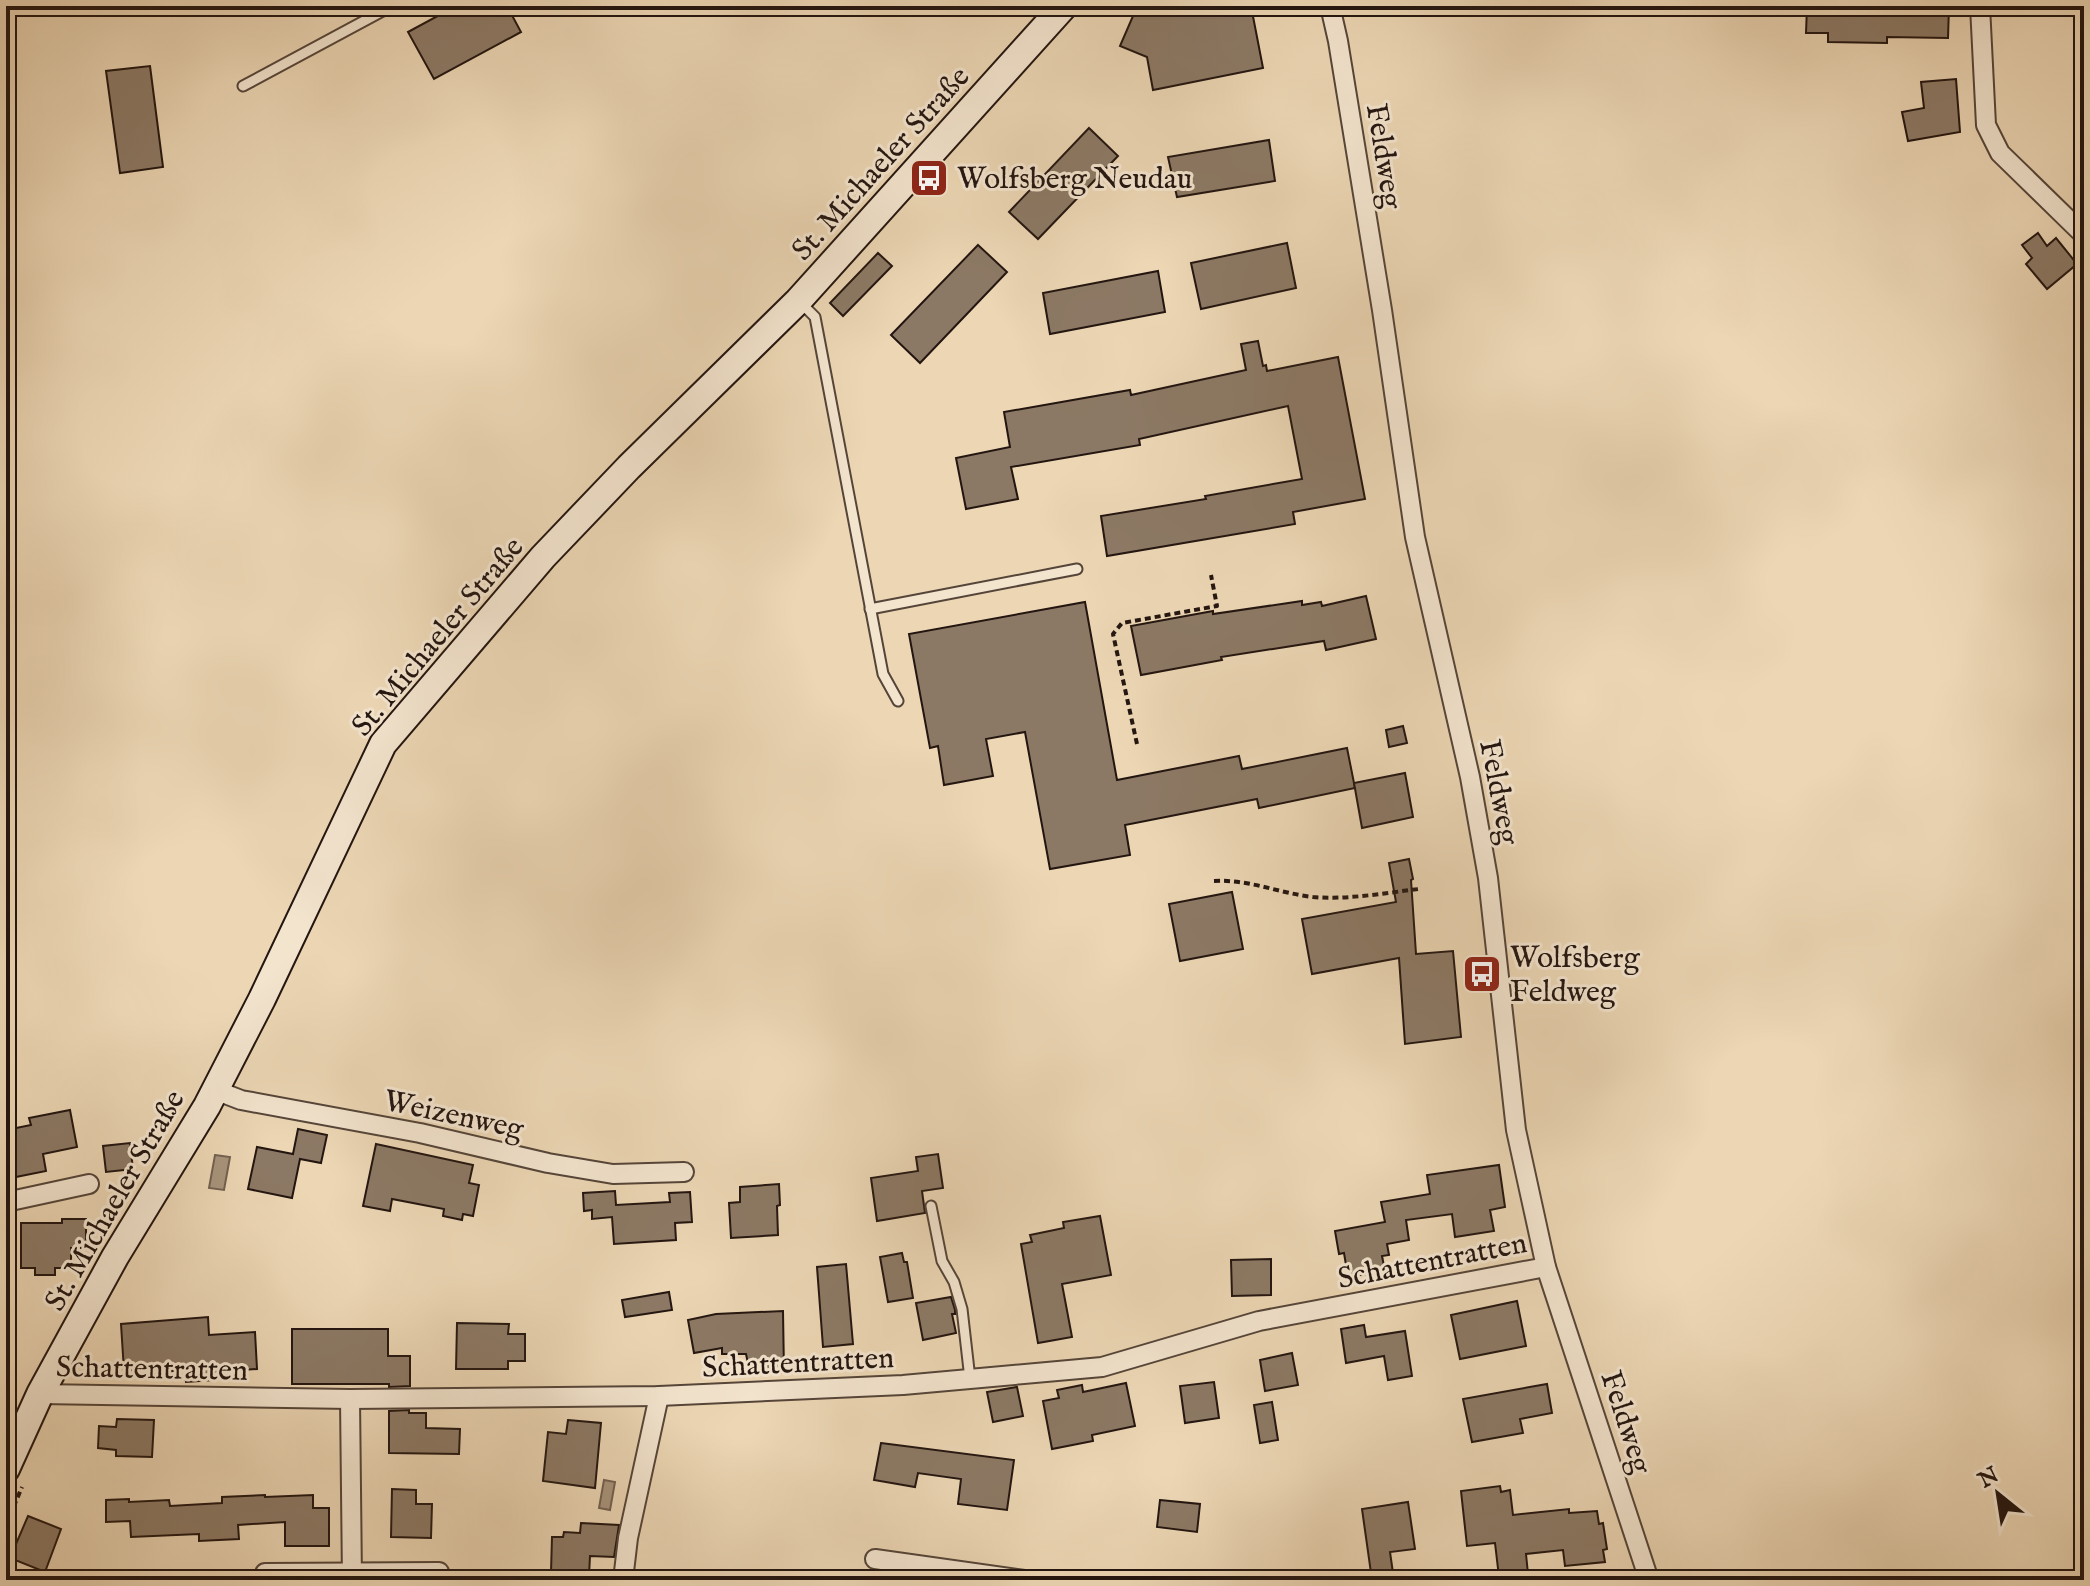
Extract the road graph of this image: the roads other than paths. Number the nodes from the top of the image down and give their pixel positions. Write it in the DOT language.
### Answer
graph roads {
  1 [pos="392,6"];
  2 [pos="1064,6"];
  3 [pos="1330,6"];
  4 [pos="1980,6"];
  5 [pos="243,86"];
  6 [pos="2084,235"];
  7 [pos="798,301"];
  8 [pos="1077,569"];
  9 [pos="870,609"];
  10 [pos="898,701"];
  11 [pos="215,1090"];
  12 [pos="684,1172"];
  13 [pos="89,1184"];
  14 [pos="6,1202"];
  15 [pos="931,1206"];
  16 [pos="1546,1267"];
  17 [pos="970,1379"];
  18 [pos="40,1394"];
  19 [pos="659,1396"];
  20 [pos="350,1399"];
  21 [pos="12,1442"];
  22 [pos="14,1478"];
  23 [pos="875,1559"];
  24 [pos="439,1572"];
  25 [pos="265,1573"];
  26 [pos="352,1576"];
  27 [pos="623,1580"];
  28 [pos="1024,1580"];
  29 [pos="1649,1580"];
  1 -- 5 [label="lane"];
  2 -- 7 [label="main road, St. Michaeler Straße"];
  3 -- 16 [label="street, Feldweg"];
  4 -- 6 [label="street"];
  7 -- 9 [label="lane"];
  7 -- 11 [label="main road, St. Michaeler Straße"];
  8 -- 9 [label="lane"];
  9 -- 10 [label="lane"];
  11 -- 12 [label="street, Weizenweg"];
  11 -- 18 [label="main road, St. Michaeler Straße"];
  13 -- 14 [label="street"];
  15 -- 17 [label="lane"];
  16 -- 17 [label="street, Schattentratten"];
  16 -- 29 [label="street, Feldweg"];
  17 -- 19 [label="street, Schattentratten"];
  18 -- 20 [label="street, Schattentratten"];
  18 -- 21 [label="main road, St. Michaeler Straße"];
  19 -- 20 [label="street, Schattentratten"];
  19 -- 27 [label="street"];
  20 -- 26 [label="street"];
  21 -- 22 [label="main road, St. Michaeler Straße"];
  23 -- 28 [label="street"];
  24 -- 26 [label="street"];
  25 -- 26 [label="street"];
}
